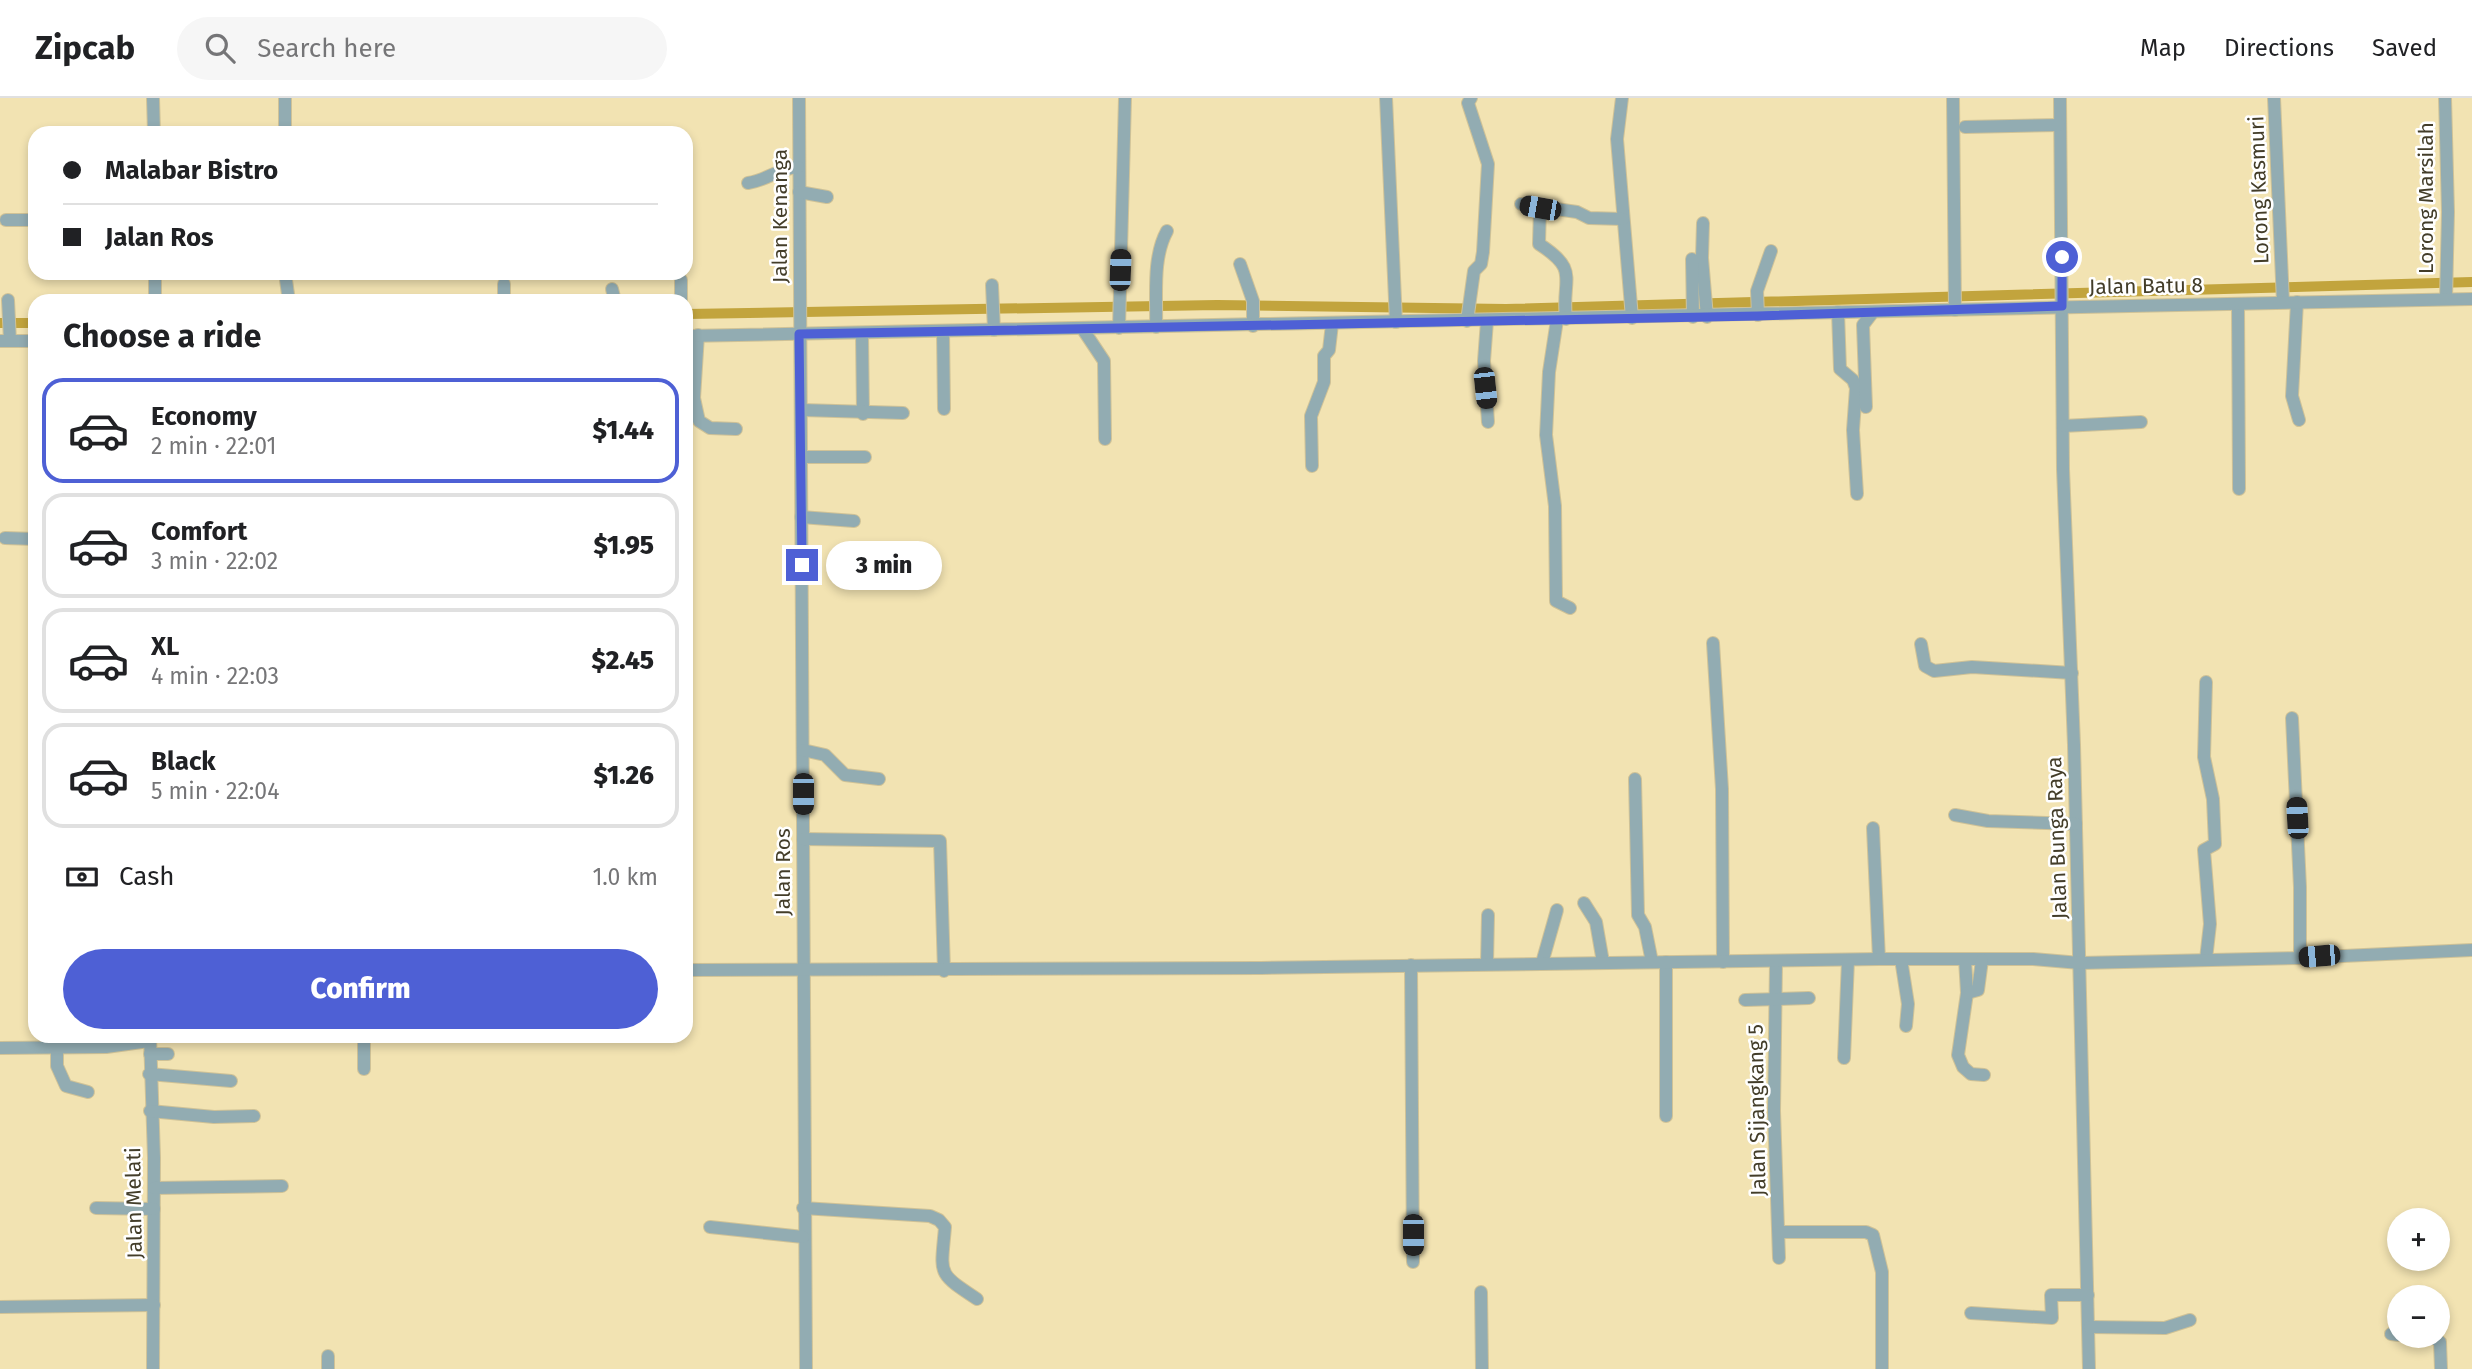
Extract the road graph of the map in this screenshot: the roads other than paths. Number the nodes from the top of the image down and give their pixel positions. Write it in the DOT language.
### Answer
graph roads {
  1 [pos="153,98"];
  2 [pos="285,98"];
  3 [pos="799,98"];
  4 [pos="1125,98"];
  5 [pos="1386,98"];
  6 [pos="1471,98"];
  7 [pos="1622,98"];
  8 [pos="1953,98"];
  9 [pos="2060,98"];
  10 [pos="2274,98"];
  11 [pos="2445,98"];
  12 [pos="2059,125"];
  13 [pos="154,126"];
  14 [pos="285,126"];
  15 [pos="1965,127"];
  16 [pos="798,167"];
  17 [pos="748,183"];
  18 [pos="799,192"];
  19 [pos="827,197"];
  20 [pos="1521,204"];
  21 [pos="1540,208"];
  22 [pos="1623,219"];
  23 [pos="6,220"];
  24 [pos="28,220"];
  25 [pos="1703,223"];
  26 [pos="1167,231"];
  27 [pos="1771,251"];
  28 [pos="1240,264"];
  29 [pos="681,280"];
  30 [pos="504,284"];
  31 [pos="992,285"];
  32 [pos="2446,288"];
  33 [pos="504,294"];
  34 [pos="681,294"];
  35 [pos="2283,299"];
  36 [pos="2472,299"];
  37 [pos="2297,302"];
  38 [pos="8,303"];
  39 [pos="2062,303"];
  40 [pos="2238,304"];
  41 [pos="1758,305"];
  42 [pos="1699,308"];
  43 [pos="1955,310"];
  44 [pos="1563,312"];
  45 [pos="1838,312"];
  46 [pos="1873,312"];
  47 [pos="1156,314"];
  48 [pos="1632,315"];
  49 [pos="1396,318"];
  50 [pos="1468,318"];
  51 [pos="1487,321"];
  52 [pos="1119,322"];
  53 [pos="994,324"];
  54 [pos="1332,324"];
  55 [pos="1253,326"];
  56 [pos="1082,328"];
  57 [pos="799,329"];
  58 [pos="943,331"];
  59 [pos="862,333"];
  60 [pos="693,336"];
  61 [pos="5,341"];
  62 [pos="28,341"];
  63 [pos="693,367"];
  64 [pos="1866,407"];
  65 [pos="944,409"];
  66 [pos="802,410"];
  67 [pos="904,413"];
  68 [pos="863,414"];
  69 [pos="2299,420"];
  70 [pos="1488,422"];
  71 [pos="2141,422"];
  72 [pos="2063,426"];
  73 [pos="736,429"];
  74 [pos="1105,439"];
  75 [pos="801,457"];
  76 [pos="865,457"];
  77 [pos="1312,466"];
  78 [pos="2239,489"];
  79 [pos="1857,494"];
  80 [pos="801,517"];
  81 [pos="854,521"];
  82 [pos="5,538"];
  83 [pos="28,539"];
  84 [pos="1570,608"];
  85 [pos="1713,643"];
  86 [pos="1921,644"];
  87 [pos="2072,673"];
  88 [pos="2206,682"];
  89 [pos="2292,718"];
  90 [pos="803,750"];
  91 [pos="879,779"];
  92 [pos="1635,779"];
  93 [pos="1955,816"];
  94 [pos="2076,824"];
  95 [pos="1873,828"];
  96 [pos="803,839"];
  97 [pos="1584,903"];
  98 [pos="1557,909"];
  99 [pos="1488,915"];
  100 [pos="2472,950"];
  101 [pos="2300,958"];
  102 [pos="1879,959"];
  103 [pos="1901,959"];
  104 [pos="1965,959"];
  105 [pos="2206,959"];
  106 [pos="1848,960"];
  107 [pos="1982,960"];
  108 [pos="1603,962"];
  109 [pos="1652,962"];
  110 [pos="1666,962"];
  111 [pos="1723,962"];
  112 [pos="1776,962"];
  113 [pos="1542,963"];
  114 [pos="2080,963"];
  115 [pos="1488,964"];
  116 [pos="1411,965"];
  117 [pos="693,970"];
  118 [pos="802,971"];
  119 [pos="944,971"];
  120 [pos="1967,993"];
  121 [pos="1809,998"];
  122 [pos="1745,1000"];
  123 [pos="1774,1000"];
  124 [pos="1906,1026"];
  125 [pos="364,1043"];
  126 [pos="150,1044"];
  127 [pos="57,1047"];
  128 [pos="0,1048"];
  129 [pos="168,1054"];
  130 [pos="1844,1058"];
  131 [pos="365,1069"];
  132 [pos="149,1074"];
  133 [pos="1984,1075"];
  134 [pos="231,1081"];
  135 [pos="88,1092"];
  136 [pos="150,1111"];
  137 [pos="254,1116"];
  138 [pos="1666,1116"];
  139 [pos="282,1186"];
  140 [pos="154,1188"];
  141 [pos="96,1208"];
  142 [pos="803,1208"];
  143 [pos="154,1209"];
  144 [pos="710,1227"];
  145 [pos="1779,1232"];
  146 [pos="803,1237"];
  147 [pos="1779,1258"];
  148 [pos="1413,1262"];
  149 [pos="1481,1292"];
  150 [pos="2088,1295"];
  151 [pos="977,1299"];
  152 [pos="154,1305"];
  153 [pos="0,1307"];
  154 [pos="1971,1313"];
  155 [pos="2190,1320"];
  156 [pos="2090,1327"];
  157 [pos="2440,1348"];
  158 [pos="153,1369"];
  159 [pos="806,1369"];
  160 [pos="1482,1369"];
  161 [pos="1882,1369"];
  162 [pos="2088,1369"];
  163 [pos="2441,1369"];
  1 -- 13 [label="street"];
  2 -- 14 [label="street"];
  3 -- 16 [label="street, Jalan Kenanga"];
  4 -- 52 [label="street"];
  5 -- 49 [label="street"];
  6 -- 50 [label="street"];
  7 -- 22 [label="street"];
  8 -- 43 [label="street"];
  9 -- 12 [label="street, Jalan Bunga Raya"];
  10 -- 35 [label="street, Lorong Kasmuri"];
  11 -- 32 [label="street, Lorong Marsilah"];
  12 -- 15 [label="street"];
  12 -- 39 [label="street, Jalan Bunga Raya"];
  16 -- 17 [label="street"];
  16 -- 18 [label="street, Jalan Kenanga"];
  18 -- 19 [label="street"];
  18 -- 57 [label="street, Jalan Kenanga"];
  20 -- 21 [label="street"];
  21 -- 22 [label="street"];
  21 -- 44 [label="street"];
  22 -- 48 [label="street"];
  23 -- 24 [label="street"];
  25 -- 42 [label="street"];
  26 -- 47 [label="street"];
  27 -- 41 [label="street"];
  28 -- 55 [label="street"];
  29 -- 34 [label="street"];
  30 -- 33 [label="street"];
  31 -- 53 [label="street"];
  32 -- 36 [label="street, Jalan Batu 8"];
  32 -- 37 [label="street, Jalan Batu 8"];
  35 -- 37 [label="street, Jalan Batu 8"];
  35 -- 40 [label="street, Jalan Batu 8"];
  37 -- 69 [label="street"];
  38 -- 61 [label="street"];
  39 -- 40 [label="street, Jalan Batu 8"];
  39 -- 43 [label="street, Jalan Batu 8"];
  39 -- 72 [label="street, Jalan Bunga Raya"];
  40 -- 78 [label="street"];
  41 -- 42 [label="street, Jalan Batu 8"];
  41 -- 45 [label="street, Jalan Batu 8"];
  42 -- 48 [label="street, Jalan Batu 8"];
  43 -- 46 [label="street, Jalan Batu 8"];
  44 -- 48 [label="street, Jalan Batu 8"];
  44 -- 51 [label="street, Jalan Batu 8"];
  44 -- 84 [label="street"];
  45 -- 46 [label="street, Jalan Batu 8"];
  45 -- 79 [label="street"];
  46 -- 64 [label="street"];
  47 -- 52 [label="street, Jalan Batu 8"];
  47 -- 55 [label="street, Jalan Batu 8"];
  49 -- 50 [label="street, Jalan Batu 8"];
  49 -- 54 [label="street, Jalan Batu 8"];
  50 -- 51 [label="street, Jalan Batu 8"];
  51 -- 70 [label="street"];
  52 -- 56 [label="street, Jalan Batu 8"];
  53 -- 56 [label="street, Jalan Batu 8"];
  53 -- 58 [label="street, Jalan Batu 8"];
  54 -- 55 [label="street, Jalan Batu 8"];
  54 -- 77 [label="street"];
  56 -- 74 [label="street"];
  57 -- 59 [label="street, Jalan Batu 8"];
  57 -- 60 [label="street, Jalan Batu 8"];
  57 -- 66 [label="street, Jalan Ros"];
  58 -- 59 [label="street, Jalan Batu 8"];
  58 -- 65 [label="street"];
  59 -- 68 [label="street"];
  61 -- 62 [label="street"];
  63 -- 73 [label="street"];
  66 -- 68 [label="street"];
  66 -- 75 [label="street, Jalan Ros"];
  67 -- 68 [label="street"];
  71 -- 72 [label="street"];
  72 -- 87 [label="street, Jalan Bunga Raya"];
  75 -- 76 [label="street"];
  75 -- 80 [label="street, Jalan Ros"];
  80 -- 81 [label="street"];
  80 -- 90 [label="street, Jalan Ros"];
  82 -- 83 [label="street"];
  85 -- 111 [label="street"];
  86 -- 87 [label="street"];
  87 -- 94 [label="street, Jalan Bunga Raya"];
  88 -- 105 [label="street"];
  89 -- 101 [label="street"];
  90 -- 91 [label="street"];
  90 -- 96 [label="street, Jalan Ros"];
  92 -- 109 [label="street"];
  93 -- 94 [label="street"];
  94 -- 114 [label="street, Jalan Bunga Raya"];
  95 -- 102 [label="street"];
  96 -- 118 [label="street, Jalan Ros"];
  96 -- 119 [label="street"];
  97 -- 108 [label="street"];
  98 -- 113 [label="street"];
  99 -- 115 [label="street"];
  100 -- 101 [label="street"];
  101 -- 105 [label="street"];
  102 -- 103 [label="street"];
  102 -- 106 [label="street"];
  103 -- 104 [label="street"];
  103 -- 124 [label="street"];
  104 -- 107 [label="street"];
  104 -- 120 [label="street"];
  105 -- 114 [label="street"];
  106 -- 112 [label="street"];
  106 -- 130 [label="street"];
  107 -- 114 [label="street"];
  107 -- 120 [label="street"];
  108 -- 109 [label="street"];
  108 -- 113 [label="street"];
  109 -- 110 [label="street"];
  110 -- 111 [label="street"];
  110 -- 138 [label="street"];
  111 -- 112 [label="street"];
  112 -- 123 [label="street, Jalan Sijangkang 5"];
  113 -- 115 [label="street"];
  114 -- 150 [label="street, Jalan Bunga Raya"];
  115 -- 116 [label="street"];
  116 -- 119 [label="street"];
  116 -- 148 [label="street"];
  117 -- 118 [label="street"];
  118 -- 119 [label="street"];
  118 -- 142 [label="street, Jalan Ros"];
  120 -- 133 [label="street"];
  121 -- 123 [label="street"];
  122 -- 123 [label="street"];
  123 -- 145 [label="street, Jalan Sijangkang 5"];
  125 -- 131 [label="street"];
  126 -- 127 [label="street"];
  126 -- 129 [label="street"];
  126 -- 132 [label="street, Jalan Melati"];
  127 -- 128 [label="street"];
  127 -- 135 [label="street"];
  132 -- 134 [label="street"];
  132 -- 136 [label="street, Jalan Melati"];
  136 -- 137 [label="street"];
  136 -- 140 [label="street, Jalan Melati"];
  139 -- 140 [label="street"];
  140 -- 143 [label="street, Jalan Melati"];
  141 -- 143 [label="street"];
  142 -- 146 [label="street, Jalan Ros"];
  142 -- 151 [label="street"];
  143 -- 152 [label="street, Jalan Melati"];
  144 -- 146 [label="street"];
  145 -- 147 [label="street, Jalan Sijangkang 5"];
  145 -- 161 [label="street"];
  146 -- 159 [label="street, Jalan Ros"];
  149 -- 160 [label="street"];
  150 -- 154 [label="street"];
  150 -- 156 [label="street, Jalan Bunga Raya"];
  152 -- 153 [label="street"];
  152 -- 158 [label="street, Jalan Melati"];
  155 -- 156 [label="street"];
  156 -- 162 [label="street, Jalan Bunga Raya"];
  157 -- 163 [label="street"];
}
